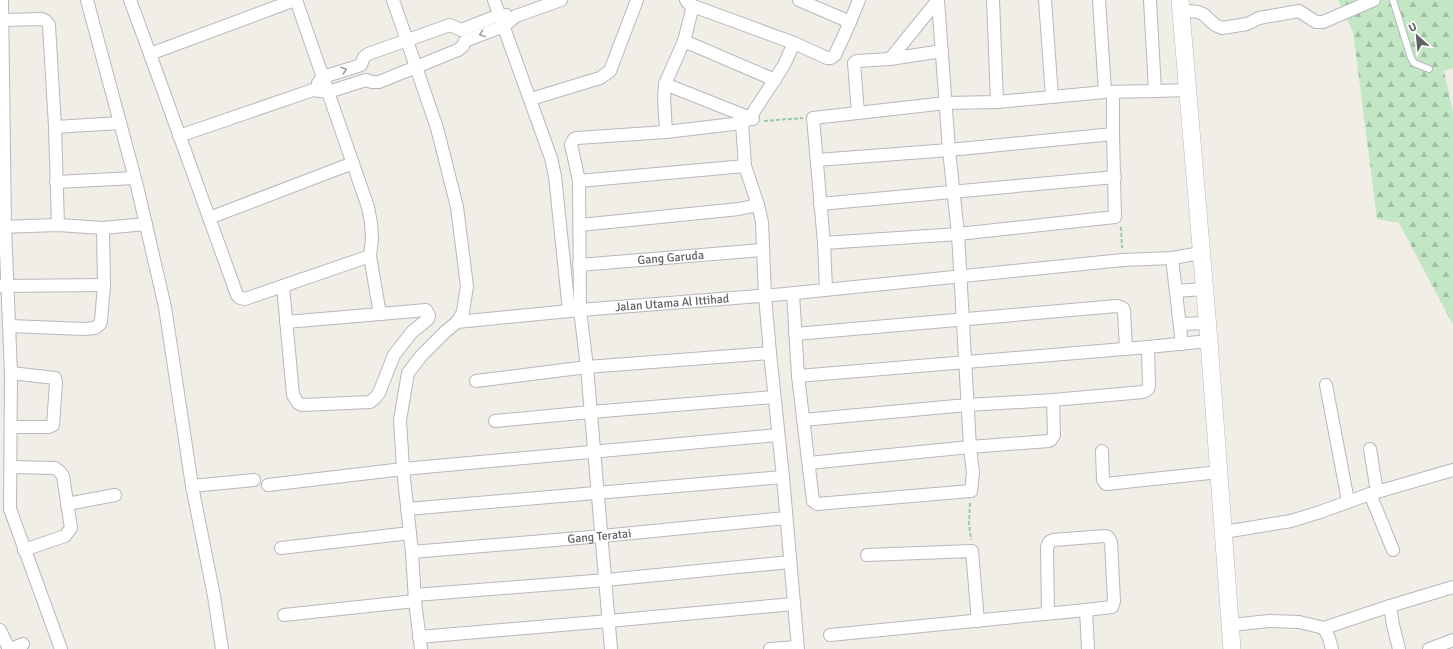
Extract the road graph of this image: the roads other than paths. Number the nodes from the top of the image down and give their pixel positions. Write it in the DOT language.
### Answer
graph roads {
  1 [pos="2,0"];
  2 [pos="87,0"];
  3 [pos="130,0"];
  4 [pos="295,0"];
  5 [pos="393,0"];
  6 [pos="494,0"];
  7 [pos="561,0"];
  8 [pos="637,0"];
  9 [pos="798,0"];
  10 [pos="859,0"];
  11 [pos="938,0"];
  12 [pos="993,0"];
  13 [pos="1045,0"];
  14 [pos="1098,0"];
  15 [pos="1150,0"];
  16 [pos="1374,0"];
  17 [pos="1393,0"];
  18 [pos="689,3"];
  19 [pos="1180,5"];
  20 [pos="499,15"];
  21 [pos="516,16"];
  22 [pos="3,20"];
  23 [pos="850,22"];
  24 [pos="504,26"];
  25 [pos="463,35"];
  26 [pos="407,40"];
  27 [pos="684,40"];
  28 [pos="794,43"];
  29 [pos="942,52"];
  30 [pos="150,54"];
  31 [pos="890,58"];
  32 [pos="361,65"];
  33 [pos="417,67"];
  34 [pos="1429,69"];
  35 [pos="323,77"];
  36 [pos="366,80"];
  37 [pos="775,80"];
  38 [pos="665,84"];
  39 [pos="313,90"];
  40 [pos="1187,90"];
  41 [pos="1155,91"];
  42 [pos="328,92"];
  43 [pos="1110,92"];
  44 [pos="1052,97"];
  45 [pos="531,99"];
  46 [pos="998,102"];
  47 [pos="946,103"];
  48 [pos="858,113"];
  49 [pos="2,118"];
  50 [pos="751,121"];
  51 [pos="120,123"];
  52 [pos="55,127"];
  53 [pos="666,132"];
  54 [pos="1113,134"];
  55 [pos="179,136"];
  56 [pos="949,150"];
  57 [pos="818,160"];
  58 [pos="353,163"];
  59 [pos="2,166"];
  60 [pos="745,166"];
  61 [pos="1114,177"];
  62 [pos="134,178"];
  63 [pos="579,181"];
  64 [pos="56,182"];
  65 [pos="954,192"];
  66 [pos="820,204"];
  67 [pos="758,206"];
  68 [pos="209,218"];
  69 [pos="146,224"];
  70 [pos="580,224"];
  71 [pos="58,225"];
  72 [pos="3,227"];
  73 [pos="103,228"];
  74 [pos="958,234"];
  75 [pos="824,243"];
  76 [pos="762,250"];
  77 [pos="1201,253"];
  78 [pos="370,256"];
  79 [pos="1172,258"];
  80 [pos="579,265"];
  81 [pos="961,276"];
  82 [pos="4,286"];
  83 [pos="104,286"];
  84 [pos="283,286"];
  85 [pos="826,289"];
  86 [pos="1204,289"];
  87 [pos="1176,292"];
  88 [pos="789,294"];
  89 [pos="768,295"];
  90 [pos="574,311"];
  91 [pos="380,314"];
  92 [pos="964,320"];
  93 [pos="286,322"];
  94 [pos="457,322"];
  95 [pos="1207,323"];
  96 [pos="1180,324"];
  97 [pos="10,326"];
  98 [pos="795,334"];
  99 [pos="1209,341"];
  100 [pos="1182,344"];
  101 [pos="1148,347"];
  102 [pos="1126,348"];
  103 [pos="770,353"];
  104 [pos="966,362"];
  105 [pos="587,367"];
  106 [pos="11,373"];
  107 [pos="798,376"];
  108 [pos="476,381"];
  109 [pos="1326,385"];
  110 [pos="773,397"];
  111 [pos="1053,400"];
  112 [pos="967,405"];
  113 [pos="590,412"];
  114 [pos="803,420"];
  115 [pos="495,421"];
  116 [pos="11,427"];
  117 [pos="778,435"];
  118 [pos="970,447"];
  119 [pos="1370,449"];
  120 [pos="1102,451"];
  121 [pos="594,453"];
  122 [pos="809,463"];
  123 [pos="10,468"];
  124 [pos="403,469"];
  125 [pos="1453,470"];
  126 [pos="1219,472"];
  127 [pos="782,477"];
  128 [pos="254,480"];
  129 [pos="268,485"];
  130 [pos="192,486"];
  131 [pos="598,492"];
  132 [pos="1374,493"];
  133 [pos="115,495"];
  134 [pos="1348,501"];
  135 [pos="67,504"];
  136 [pos="407,509"];
  137 [pos="5,510"];
  138 [pos="786,518"];
  139 [pos="1224,532"];
  140 [pos="410,533"];
  141 [pos="602,536"];
  142 [pos="281,548"];
  143 [pos="24,550"];
  144 [pos="1393,550"];
  145 [pos="412,552"];
  146 [pos="867,555"];
  147 [pos="790,562"];
  148 [pos="606,580"];
  149 [pos="1453,587"];
  150 [pos="415,598"];
  151 [pos="794,604"];
  152 [pos="1390,606"];
  153 [pos="1086,610"];
  154 [pos="1048,614"];
  155 [pos="284,615"];
  156 [pos="609,621"];
  157 [pos="978,621"];
  158 [pos="1231,625"];
  159 [pos="1324,628"];
  160 [pos="0,630"];
  161 [pos="830,635"];
  162 [pos="1453,640"];
  163 [pos="420,643"];
  164 [pos="24,644"];
  165 [pos="797,648"];
  166 [pos="10,649"];
  167 [pos="61,649"];
  168 [pos="222,649"];
  169 [pos="611,649"];
  170 [pos="770,649"];
  171 [pos="1088,649"];
  172 [pos="1232,649"];
  173 [pos="1332,649"];
  174 [pos="1399,649"];
  175 [pos="1429,649"];
  1 -- 22 [label="street"];
  2 -- 51 [label="street"];
  3 -- 30 [label="street"];
  4 -- 30 [label="street"];
  4 -- 35 [label="street"];
  5 -- 26 [label="street"];
  6 -- 20 [label="street"];
  7 -- 21 [label="street"];
  8 -- 45 [label="street"];
  9 -- 23 [label="street"];
  10 -- 23 [label="street"];
  11 -- 29 [label="street"];
  11 -- 31 [label="street"];
  12 -- 46 [label="street"];
  13 -- 44 [label="street"];
  14 -- 43 [label="street"];
  15 -- 41 [label="street"];
  16 -- 19 [label="street"];
  17 -- 34 [label="lane"];
  18 -- 27 [label="street"];
  18 -- 28 [label="street"];
  19 -- 40 [label="main road"];
  20 -- 21 [label="street"];
  20 -- 24 [label="street"];
  20 -- 25 [label="street"];
  21 -- 24 [label="street"];
  22 -- 49 [label="street"];
  22 -- 52 [label="street"];
  23 -- 28 [label="street"];
  24 -- 25 [label="street, one-way"];
  24 -- 45 [label="street"];
  25 -- 26 [label="street"];
  25 -- 33 [label="street"];
  26 -- 32 [label="street"];
  26 -- 33 [label="street"];
  27 -- 37 [label="street"];
  27 -- 38 [label="street"];
  28 -- 37 [label="street"];
  29 -- 31 [label="street"];
  29 -- 47 [label="street"];
  30 -- 55 [label="street"];
  31 -- 48 [label="street"];
  35 -- 32 [label="street, one-way"];
  32 -- 36 [label="street"];
  33 -- 36 [label="street"];
  33 -- 94 [label="street"];
  35 -- 39 [label="street"];
  35 -- 42 [label="street"];
  36 -- 42 [label="street"];
  37 -- 50 [label="street"];
  38 -- 50 [label="street"];
  38 -- 53 [label="street"];
  39 -- 42 [label="street"];
  39 -- 55 [label="street"];
  40 -- 41 [label="street"];
  40 -- 77 [label="main road"];
  41 -- 43 [label="street"];
  42 -- 58 [label="street"];
  43 -- 44 [label="street"];
  43 -- 54 [label="street"];
  44 -- 46 [label="street"];
  45 -- 90 [label="street"];
  46 -- 47 [label="street"];
  47 -- 48 [label="street"];
  47 -- 56 [label="street"];
  48 -- 57 [label="street"];
  49 -- 59 [label="street"];
  50 -- 53 [label="street"];
  50 -- 60 [label="street"];
  51 -- 52 [label="street"];
  51 -- 62 [label="street"];
  52 -- 64 [label="street"];
  53 -- 63 [label="street"];
  54 -- 56 [label="street"];
  54 -- 61 [label="street"];
  55 -- 68 [label="street"];
  56 -- 57 [label="street"];
  56 -- 65 [label="street"];
  57 -- 66 [label="street"];
  58 -- 68 [label="street"];
  58 -- 78 [label="street"];
  59 -- 72 [label="street"];
  60 -- 63 [label="street"];
  60 -- 67 [label="street"];
  61 -- 65 [label="street"];
  61 -- 74 [label="street"];
  62 -- 64 [label="street"];
  62 -- 69 [label="street"];
  63 -- 70 [label="street"];
  64 -- 71 [label="street"];
  65 -- 66 [label="street"];
  65 -- 74 [label="street"];
  66 -- 75 [label="street"];
  67 -- 70 [label="street"];
  67 -- 76 [label="street"];
  68 -- 84 [label="street"];
  69 -- 73 [label="street"];
  69 -- 130 [label="street"];
  70 -- 80 [label="street"];
  71 -- 72 [label="street"];
  71 -- 73 [label="street"];
  72 -- 82 [label="street"];
  73 -- 83 [label="street"];
  74 -- 75 [label="street"];
  74 -- 81 [label="street"];
  75 -- 85 [label="street"];
  76 -- 80 [label="street, Gang Garuda"];
  76 -- 89 [label="street"];
  77 -- 79 [label="street, Jalan Utama Al Ittihad"];
  77 -- 86 [label="main road"];
  78 -- 84 [label="street"];
  78 -- 91 [label="street"];
  79 -- 81 [label="street, Jalan Utama Al Ittihad"];
  79 -- 87 [label="street"];
  80 -- 90 [label="street"];
  81 -- 85 [label="street, Jalan Utama Al Ittihad"];
  81 -- 92 [label="street"];
  82 -- 83 [label="street"];
  82 -- 97 [label="street"];
  83 -- 97 [label="street"];
  84 -- 93 [label="street"];
  85 -- 88 [label="street, Jalan Utama Al Ittihad"];
  86 -- 87 [label="street"];
  86 -- 95 [label="main road"];
  87 -- 96 [label="street"];
  88 -- 89 [label="street, Jalan Utama Al Ittihad"];
  88 -- 98 [label="street"];
  89 -- 90 [label="street, Jalan Utama Al Ittihad"];
  89 -- 103 [label="street"];
  90 -- 94 [label="street, Jalan Utama Al Ittihad"];
  90 -- 105 [label="street"];
  91 -- 93 [label="street"];
  91 -- 93 [label="street"];
  92 -- 98 [label="street"];
  92 -- 102 [label="street"];
  92 -- 104 [label="street"];
  94 -- 124 [label="street"];
  95 -- 96 [label="street"];
  95 -- 99 [label="main road"];
  96 -- 100 [label="street"];
  97 -- 106 [label="street"];
  98 -- 107 [label="street"];
  99 -- 100 [label="street"];
  99 -- 126 [label="main road"];
  100 -- 101 [label="street"];
  101 -- 102 [label="street"];
  101 -- 111 [label="street"];
  102 -- 104 [label="street"];
  103 -- 105 [label="street"];
  103 -- 110 [label="street"];
  104 -- 107 [label="street"];
  104 -- 112 [label="street"];
  105 -- 108 [label="street"];
  105 -- 113 [label="street"];
  106 -- 116 [label="street"];
  106 -- 116 [label="street"];
  107 -- 114 [label="street"];
  109 -- 134 [label="street"];
  110 -- 113 [label="street"];
  110 -- 117 [label="street"];
  111 -- 112 [label="street"];
  111 -- 118 [label="street"];
  112 -- 114 [label="street"];
  112 -- 118 [label="street"];
  113 -- 115 [label="street"];
  113 -- 121 [label="street"];
  114 -- 122 [label="street"];
  116 -- 123 [label="street"];
  117 -- 121 [label="street"];
  117 -- 127 [label="street"];
  118 -- 122 [label="street"];
  118 -- 122 [label="street"];
  119 -- 132 [label="street"];
  120 -- 126 [label="street"];
  121 -- 124 [label="street"];
  121 -- 131 [label="street"];
  123 -- 135 [label="street"];
  123 -- 137 [label="street"];
  124 -- 129 [label="street"];
  124 -- 136 [label="street"];
  125 -- 132 [label="street"];
  126 -- 139 [label="main road"];
  127 -- 131 [label="street"];
  127 -- 138 [label="street"];
  128 -- 130 [label="street"];
  130 -- 168 [label="street"];
  131 -- 136 [label="street"];
  131 -- 141 [label="street"];
  132 -- 134 [label="street"];
  132 -- 144 [label="street"];
  133 -- 135 [label="street"];
  134 -- 139 [label="street"];
  135 -- 143 [label="street"];
  136 -- 140 [label="street"];
  137 -- 143 [label="street"];
  138 -- 141 [label="street, Gang Teratai"];
  138 -- 147 [label="street"];
  139 -- 158 [label="main road"];
  140 -- 142 [label="street"];
  140 -- 145 [label="street"];
  141 -- 145 [label="street, Gang Teratai"];
  141 -- 148 [label="street"];
  143 -- 167 [label="street"];
  145 -- 150 [label="street"];
  146 -- 157 [label="street"];
  147 -- 148 [label="street"];
  147 -- 151 [label="street"];
  148 -- 150 [label="street"];
  148 -- 156 [label="street"];
  149 -- 152 [label="street"];
  150 -- 155 [label="street"];
  150 -- 163 [label="street"];
  151 -- 156 [label="street"];
  151 -- 165 [label="street"];
  152 -- 159 [label="street"];
  152 -- 174 [label="street"];
  153 -- 154 [label="street"];
  153 -- 154 [label="street"];
  153 -- 171 [label="street"];
  154 -- 157 [label="street"];
  156 -- 163 [label="street"];
  156 -- 169 [label="street"];
  157 -- 161 [label="street"];
  158 -- 159 [label="street"];
  158 -- 172 [label="main road"];
  159 -- 173 [label="street"];
  160 -- 166 [label="street"];
  162 -- 175 [label="street"];
  164 -- 166 [label="street"];
  165 -- 170 [label="street"];
}
